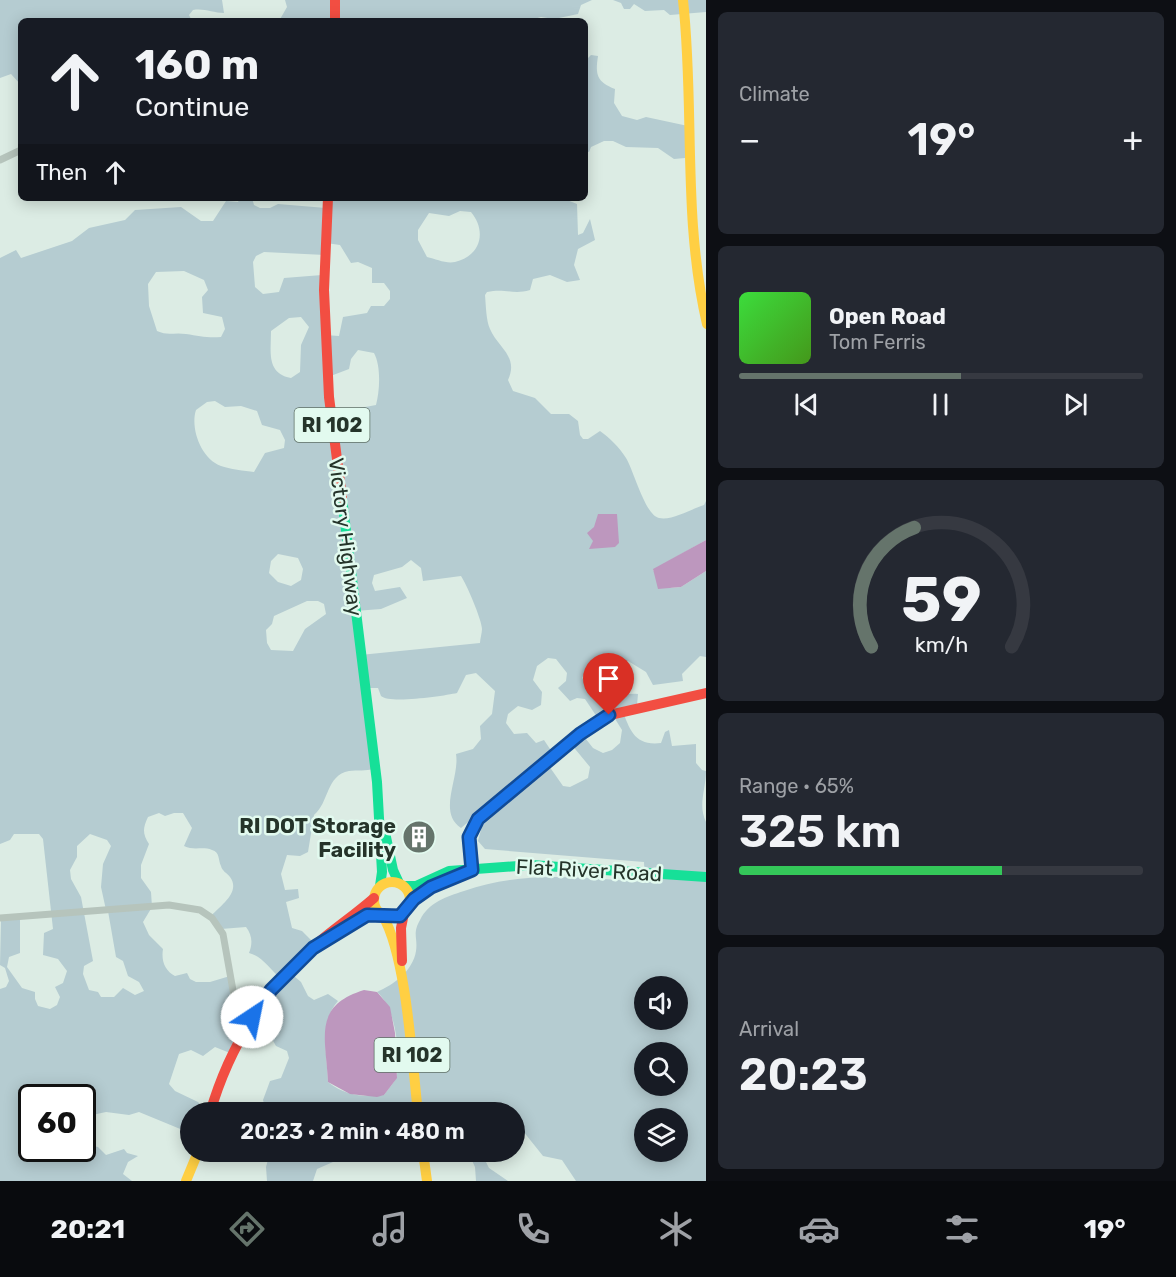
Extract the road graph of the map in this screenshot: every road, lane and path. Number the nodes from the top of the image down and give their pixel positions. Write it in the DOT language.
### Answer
graph roads {
  1 [pos="335,0"];
  2 [pos="682,0"];
  3 [pos="335,18"];
  4 [pos="18,151"];
  5 [pos="0,160"];
  6 [pos="328,201"];
  7 [pos="706,324"];
  8 [pos="706,693"];
  9 [pos="379,804"];
  10 [pos="472,870"];
  11 [pos="706,877"];
  12 [pos="402,885"];
  13 [pos="381,886"];
  14 [pos="374,898"];
  15 [pos="407,908"];
  16 [pos="382,915"];
  17 [pos="0,918"];
  18 [pos="313,948"];
  19 [pos="404,997"];
  20 [pos="248,1022"];
  21 [pos="214,1102"];
  22 [pos="417,1102"];
  23 [pos="194,1162"];
  24 [pos="424,1162"];
  25 [pos="186,1181"];
  26 [pos="427,1181"];
  1 -- 3 [label="main road"];
  2 -- 7 [label="main road"];
  4 -- 5 [label="street"];
  6 -- 9 [label="main road, Victory Highway / RI 102"];
  8 -- 10 [label="main road"];
  9 -- 12 [label="main road, Victory Highway / RI 102"];
  9 -- 13 [label="main road, Victory Highway / RI 102"];
  10 -- 11 [label="main road, Flat River Road"];
  10 -- 12 [label="main road, Flat River Road"];
  10 -- 15 [label="main road, Flat River Road"];
  12 -- 13 [label="main road"];
  12 -- 15 [label="main road"];
  13 -- 14 [label="main road"];
  14 -- 16 [label="main road"];
  14 -- 18 [label="main road"];
  15 -- 16 [label="main road"];
  15 -- 19 [label="main road, RI 102"];
  16 -- 18 [label="main road"];
  16 -- 19 [label="main road, RI 102"];
  17 -- 20 [label="street"];
  18 -- 20 [label="main road"];
  19 -- 22 [label="main road, RI 102"];
  20 -- 21 [label="main road"];
  23 -- 25 [label="main road"];
  24 -- 26 [label="main road"];
}
